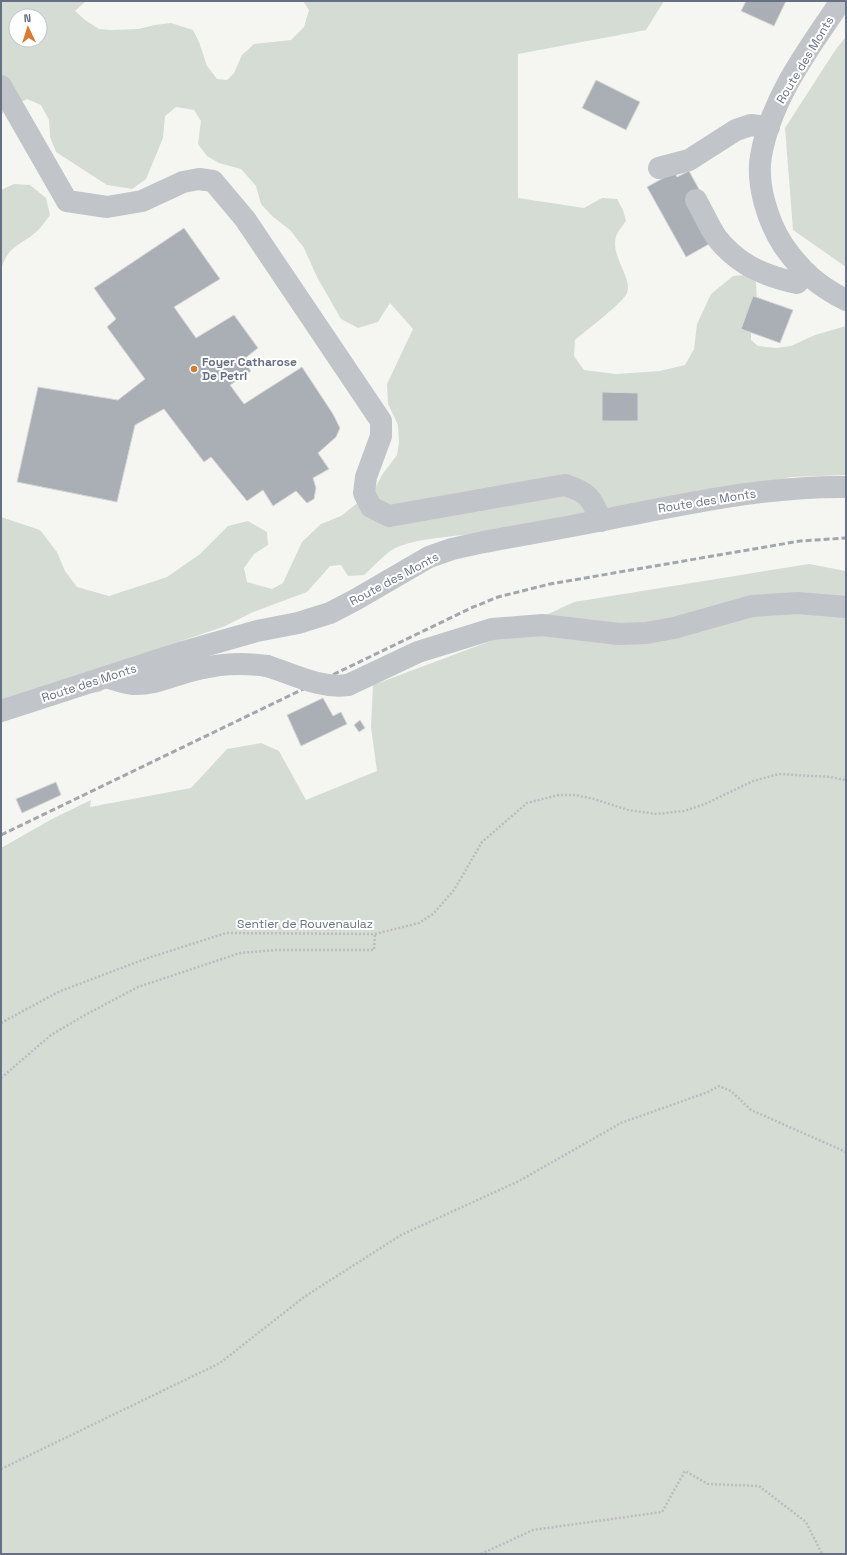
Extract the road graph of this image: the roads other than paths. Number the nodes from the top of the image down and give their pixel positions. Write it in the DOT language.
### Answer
graph roads {
  1 [pos="841,1"];
  2 [pos="1,86"];
  3 [pos="769,127"];
  4 [pos="658,168"];
  5 [pos="696,200"];
  6 [pos="806,274"];
  7 [pos="846,300"];
  8 [pos="846,487"];
  9 [pos="601,521"];
  10 [pos="846,607"];
  11 [pos="107,677"];
  12 [pos="1,711"];
  1 -- 3 [label="street, Route des Monts"];
  2 -- 9 [label="street"];
  3 -- 4 [label="street"];
  3 -- 6 [label="street, Route des Monts"];
  5 -- 6 [label="street"];
  6 -- 7 [label="street, Route des Monts"];
  8 -- 9 [label="street, Route des Monts"];
  9 -- 11 [label="street, Route des Monts"];
  10 -- 11 [label="street, bridge"];
  11 -- 12 [label="street, Route des Monts"];
}
